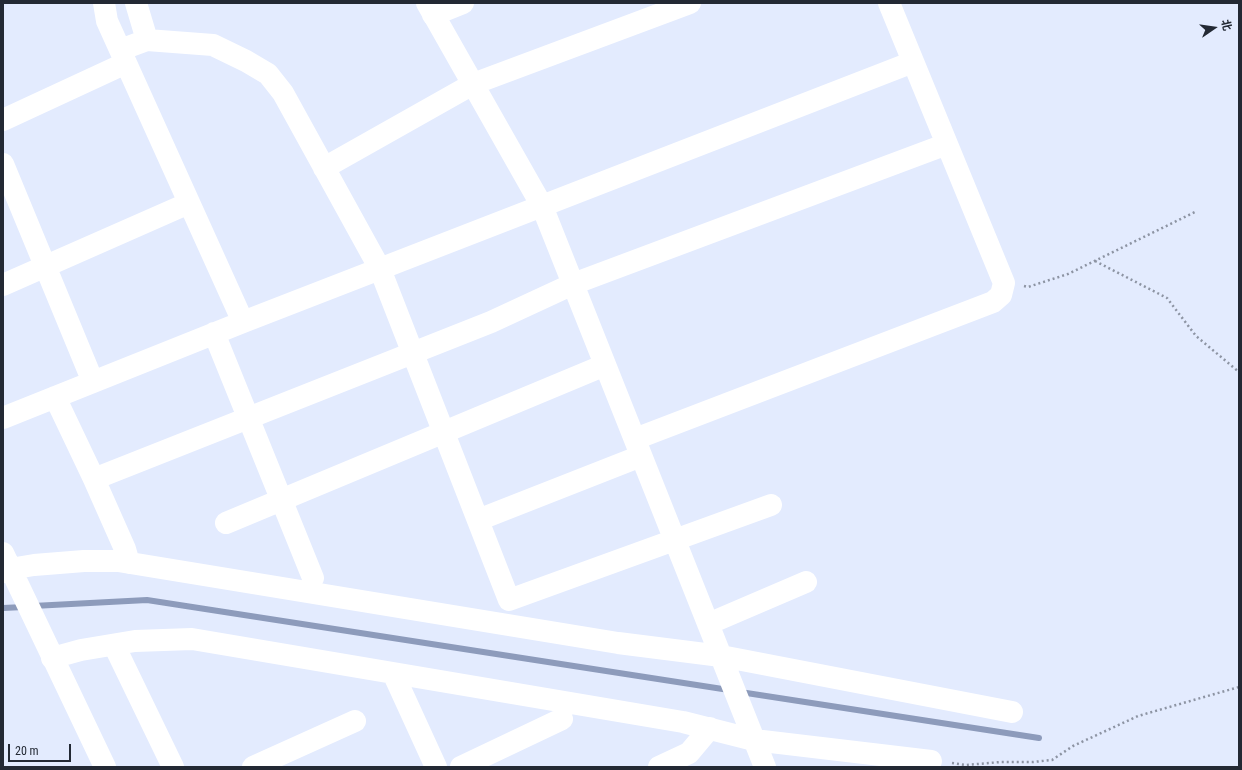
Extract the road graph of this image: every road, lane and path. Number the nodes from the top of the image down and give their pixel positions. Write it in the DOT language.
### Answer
graph roads {
  1 [pos="104,3"];
  2 [pos="136,3"];
  3 [pos="463,3"];
  4 [pos="690,3"];
  5 [pos="889,3"];
  6 [pos="430,9"];
  7 [pos="147,40"];
  8 [pos="123,56"];
  9 [pos="913,62"];
  10 [pos="473,84"];
  11 [pos="3,120"];
  12 [pos="947,144"];
  13 [pos="3,164"];
  14 [pos="324,168"];
  15 [pos="189,203"];
  16 [pos="542,206"];
  17 [pos="1195,212"];
  18 [pos="1094,261"];
  19 [pos="45,266"];
  20 [pos="380,269"];
  21 [pos="1004,283"];
  22 [pos="572,284"];
  23 [pos="3,285"];
  24 [pos="243,322"];
  25 [pos="214,333"];
  26 [pos="413,353"];
  27 [pos="605,365"];
  28 [pos="1239,372"];
  29 [pos="93,382"];
  30 [pos="55,397"];
  31 [pos="3,418"];
  32 [pos="249,418"];
  33 [pos="444,432"];
  34 [pos="638,447"];
  35 [pos="94,479"];
  36 [pos="282,500"];
  37 [pos="771,505"];
  38 [pos="478,520"];
  39 [pos="226,523"];
  40 [pos="675,540"];
  41 [pos="129,563"];
  42 [pos="7,567"];
  43 [pos="313,578"];
  44 [pos="806,582"];
  45 [pos="708,624"];
  46 [pos="114,644"];
  47 [pos="52,658"];
  48 [pos="722,660"];
  49 [pos="393,673"];
  50 [pos="1239,687"];
  51 [pos="1012,712"];
  52 [pos="562,719"];
  53 [pos="355,721"];
  54 [pos="710,728"];
  55 [pos="751,731"];
  56 [pos="931,761"];
  57 [pos="957,764"];
  58 [pos="105,767"];
  59 [pos="173,767"];
  60 [pos="253,767"];
  61 [pos="436,767"];
  62 [pos="461,767"];
  63 [pos="659,767"];
  64 [pos="765,767"];
  65 [pos="959,767"];
  1 -- 8 [label="street"];
  2 -- 7 [label="street"];
  3 -- 6 [label="street"];
  4 -- 10 [label="street"];
  5 -- 9 [label="street"];
  6 -- 10 [label="street"];
  7 -- 8 [label="street"];
  7 -- 14 [label="street"];
  8 -- 11 [label="street"];
  8 -- 15 [label="street"];
  9 -- 12 [label="street"];
  9 -- 16 [label="street"];
  10 -- 14 [label="street"];
  10 -- 16 [label="street"];
  12 -- 21 [label="street"];
  12 -- 22 [label="street"];
  13 -- 19 [label="street"];
  14 -- 20 [label="street"];
  15 -- 19 [label="street"];
  15 -- 24 [label="street"];
  16 -- 20 [label="street"];
  16 -- 22 [label="street"];
  17 -- 18 [label="path"];
  18 -- 21 [label="path"];
  18 -- 28 [label="path"];
  19 -- 23 [label="street"];
  19 -- 29 [label="street"];
  20 -- 24 [label="street"];
  20 -- 26 [label="street"];
  21 -- 34 [label="street"];
  22 -- 26 [label="street"];
  22 -- 27 [label="street"];
  24 -- 25 [label="street"];
  25 -- 29 [label="street"];
  25 -- 32 [label="street"];
  26 -- 32 [label="street"];
  26 -- 33 [label="street"];
  27 -- 33 [label="street"];
  27 -- 34 [label="street"];
  29 -- 30 [label="street"];
  30 -- 31 [label="street"];
  30 -- 35 [label="street"];
  32 -- 35 [label="street"];
  32 -- 36 [label="street"];
  33 -- 36 [label="street"];
  33 -- 38 [label="street"];
  34 -- 38 [label="street"];
  34 -- 40 [label="street"];
  35 -- 41 [label="street"];
  36 -- 39 [label="street"];
  36 -- 43 [label="street"];
  37 -- 40 [label="street"];
  38 -- 40 [label="street"];
  40 -- 45 [label="street"];
  41 -- 42 [label="street"];
  41 -- 48 [label="street"];
  42 -- 47 [label="street"];
  44 -- 45 [label="street"];
  45 -- 48 [label="street"];
  46 -- 47 [label="street"];
  46 -- 49 [label="street"];
  46 -- 59 [label="street"];
  47 -- 58 [label="street"];
  48 -- 51 [label="street"];
  48 -- 55 [label="street"];
  49 -- 54 [label="street"];
  49 -- 61 [label="street"];
  50 -- 57 [label="path"];
  52 -- 62 [label="street"];
  53 -- 60 [label="street"];
  54 -- 55 [label="street"];
  54 -- 63 [label="street"];
  55 -- 56 [label="street"];
  55 -- 64 [label="street"];
  56 -- 57 [label="path"];
  57 -- 65 [label="path"];
}
